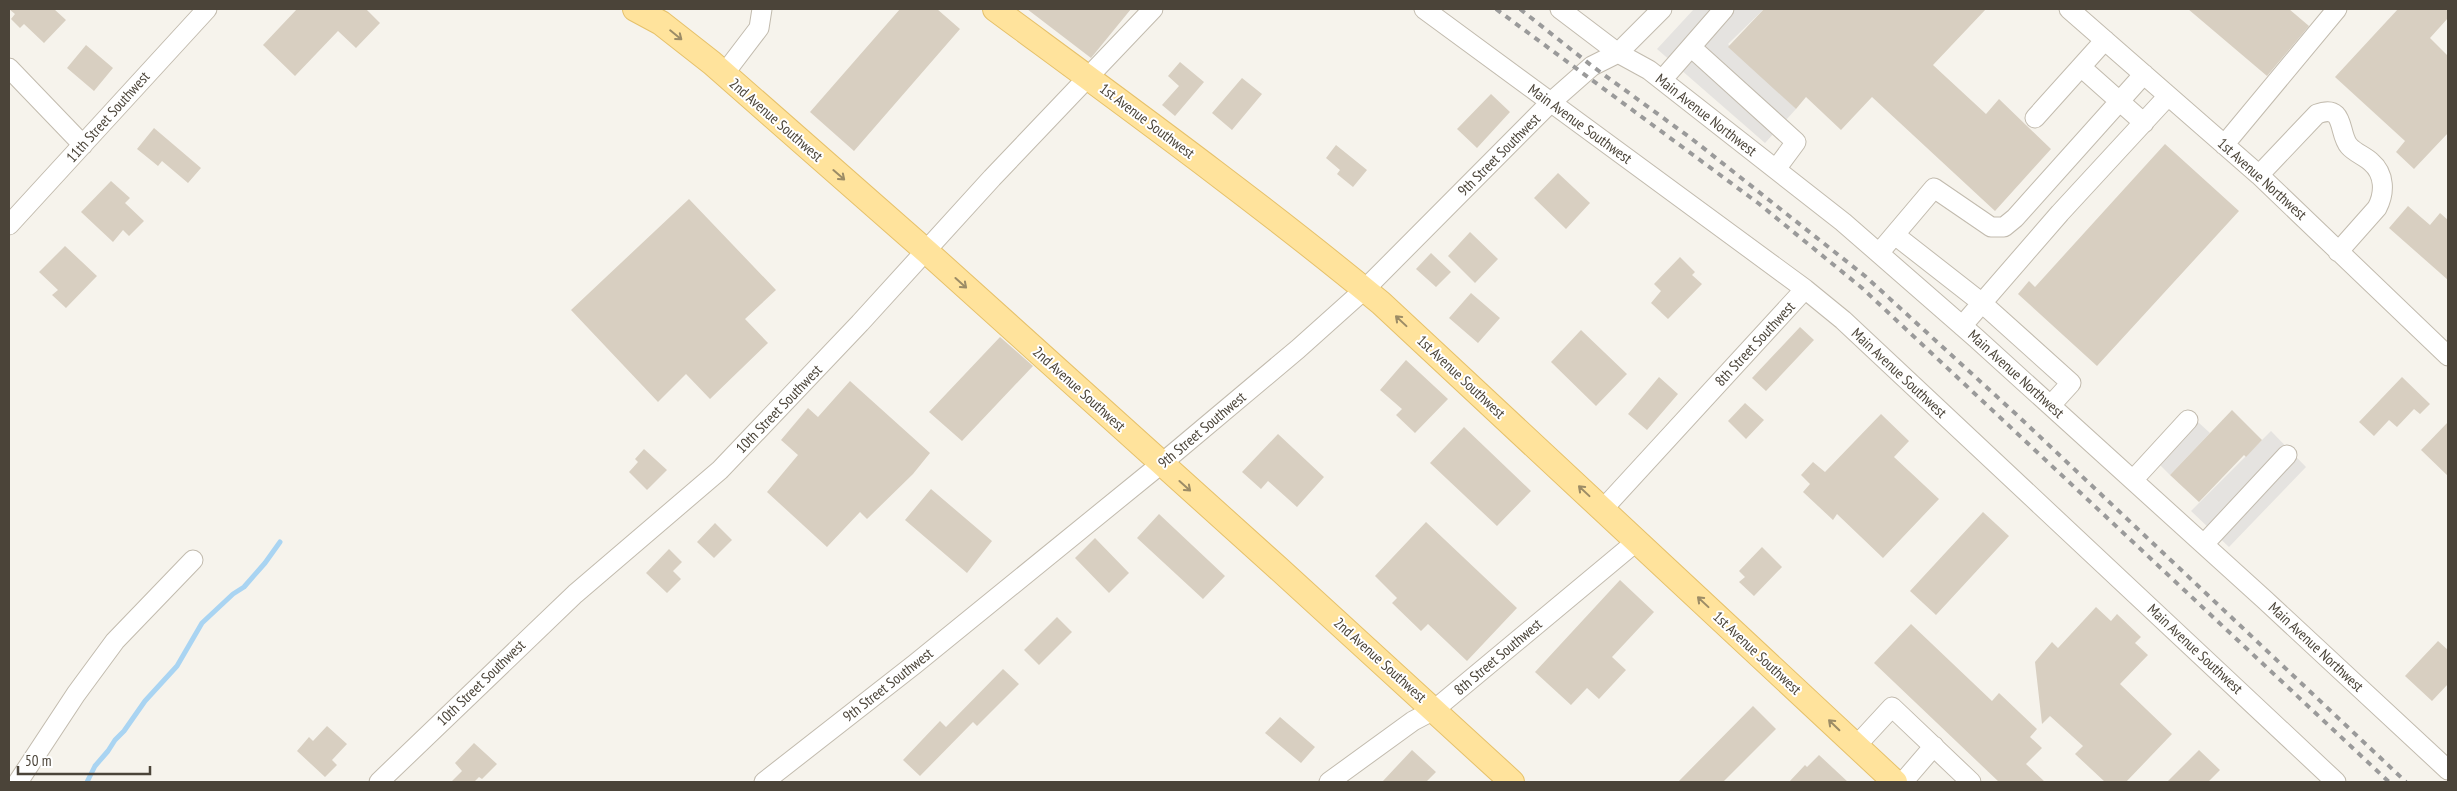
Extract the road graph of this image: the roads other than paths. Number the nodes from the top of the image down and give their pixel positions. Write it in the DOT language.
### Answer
graph roads {
  1 [pos="207,9"];
  2 [pos="636,9"];
  3 [pos="762,9"];
  4 [pos="995,9"];
  5 [pos="1152,9"];
  6 [pos="1424,9"];
  7 [pos="1560,9"];
  8 [pos="1662,9"];
  9 [pos="1724,9"];
  10 [pos="2069,9"];
  11 [pos="2337,9"];
  12 [pos="2105,40"];
  13 [pos="1691,47"];
  14 [pos="1618,53"];
  15 [pos="2081,67"];
  16 [pos="9,68"];
  17 [pos="724,74"];
  18 [pos="2144,74"];
  19 [pos="1088,78"];
  20 [pos="1662,80"];
  21 [pos="2168,96"];
  22 [pos="2120,101"];
  23 [pos="1550,103"];
  24 [pos="2034,118"];
  25 [pos="2144,122"];
  26 [pos="2224,144"];
  27 [pos="83,145"];
  28 [pos="1776,169"];
  29 [pos="2259,175"];
  30 [pos="2015,218"];
  31 [pos="9,225"];
  32 [pos="1895,235"];
  33 [pos="2038,238"];
  34 [pos="926,251"];
  35 [pos="2338,252"];
  36 [pos="1879,253"];
  37 [pos="1365,289"];
  38 [pos="1805,289"];
  39 [pos="1982,303"];
  40 [pos="1962,326"];
  41 [pos="2448,356"];
  42 [pos="2051,405"];
  43 [pos="2188,420"];
  44 [pos="2287,455"];
  45 [pos="1161,464"];
  46 [pos="2133,480"];
  47 [pos="1603,509"];
  48 [pos="1637,541"];
  49 [pos="2204,544"];
  50 [pos="193,560"];
  51 [pos="1434,710"];
  52 [pos="1856,746"];
  53 [pos="1934,746"];
  54 [pos="2448,770"];
  55 [pos="18,782"];
  56 [pos="379,782"];
  57 [pos="764,782"];
  58 [pos="1329,782"];
  59 [pos="1512,782"];
  60 [pos="1895,782"];
  61 [pos="1903,782"];
  62 [pos="1971,782"];
  63 [pos="2336,782"];
  1 -- 27 [label="street, 11th Street Southwest"];
  2 -- 17 [label="main road, 2nd Avenue Southwest, one-way"];
  3 -- 17 [label="street"];
  4 -- 19 [label="main road, 1st Avenue Southwest"];
  5 -- 19 [label="street, 10th Street Southwest"];
  6 -- 23 [label="street, Main Avenue Southwest"];
  7 -- 14 [label="street, Main Avenue Northwest"];
  8 -- 14 [label="street, 9th Street Southwest"];
  9 -- 13 [label="street"];
  10 -- 12 [label="street, 1st Avenue Northwest"];
  11 -- 26 [label="street"];
  12 -- 15 [label="street"];
  12 -- 18 [label="street, 1st Avenue Northwest"];
  13 -- 20 [label="street"];
  13 -- 28 [label="street"];
  14 -- 20 [label="street, Main Avenue Northwest"];
  14 -- 23 [label="street, 9th Street Southwest"];
  15 -- 22 [label="street"];
  15 -- 24 [label="street"];
  16 -- 27 [label="street"];
  17 -- 34 [label="main road, 2nd Avenue Southwest, one-way"];
  18 -- 21 [label="street, 1st Avenue Northwest"];
  18 -- 22 [label="street"];
  19 -- 34 [label="street, 10th Street Southwest"];
  19 -- 37 [label="main road, 1st Avenue Southwest"];
  20 -- 28 [label="street, Main Avenue Northwest"];
  21 -- 25 [label="street"];
  21 -- 26 [label="street, 1st Avenue Northwest"];
  22 -- 25 [label="street"];
  22 -- 30 [label="street"];
  23 -- 37 [label="street, 9th Street Southwest"];
  23 -- 38 [label="street, Main Avenue Southwest"];
  25 -- 33 [label="street"];
  26 -- 29 [label="street, 1st Avenue Northwest"];
  27 -- 31 [label="street, 11th Street Southwest"];
  28 -- 36 [label="street, Main Avenue Northwest"];
  29 -- 35 [label="street, 1st Avenue Northwest"];
  29 -- 35 [label="street"];
  30 -- 32 [label="street"];
  30 -- 33 [label="street"];
  32 -- 36 [label="street"];
  32 -- 39 [label="street"];
  33 -- 39 [label="street"];
  34 -- 45 [label="main road, 2nd Avenue Southwest, one-way"];
  34 -- 56 [label="street, 10th Street Southwest"];
  35 -- 41 [label="street, 1st Avenue Northwest"];
  36 -- 40 [label="street, Main Avenue Northwest"];
  37 -- 45 [label="street, 9th Street Southwest"];
  47 -- 37 [label="main road, 1st Avenue Southwest, one-way"];
  38 -- 47 [label="street, 8th Street Southwest"];
  38 -- 63 [label="street, Main Avenue Southwest"];
  39 -- 40 [label="street"];
  39 -- 42 [label="street"];
  40 -- 42 [label="street, Main Avenue Northwest"];
  42 -- 46 [label="street, Main Avenue Northwest"];
  43 -- 46 [label="street"];
  44 -- 49 [label="street"];
  45 -- 51 [label="main road, 2nd Avenue Southwest, one-way"];
  45 -- 57 [label="street, 9th Street Southwest"];
  46 -- 49 [label="street, Main Avenue Northwest"];
  47 -- 48 [label="main road, 1st Avenue Southwest"];
  48 -- 51 [label="street, 8th Street Southwest"];
  52 -- 48 [label="main road, 1st Avenue Southwest, one-way"];
  49 -- 54 [label="street, Main Avenue Northwest"];
  50 -- 55 [label="street"];
  51 -- 58 [label="street, 8th Street Southwest"];
  51 -- 59 [label="main road, 2nd Avenue Southwest"];
  52 -- 53 [label="street"];
  52 -- 60 [label="main road, 1st Avenue Southwest"];
  53 -- 61 [label="street"];
  53 -- 62 [label="street"];
}
